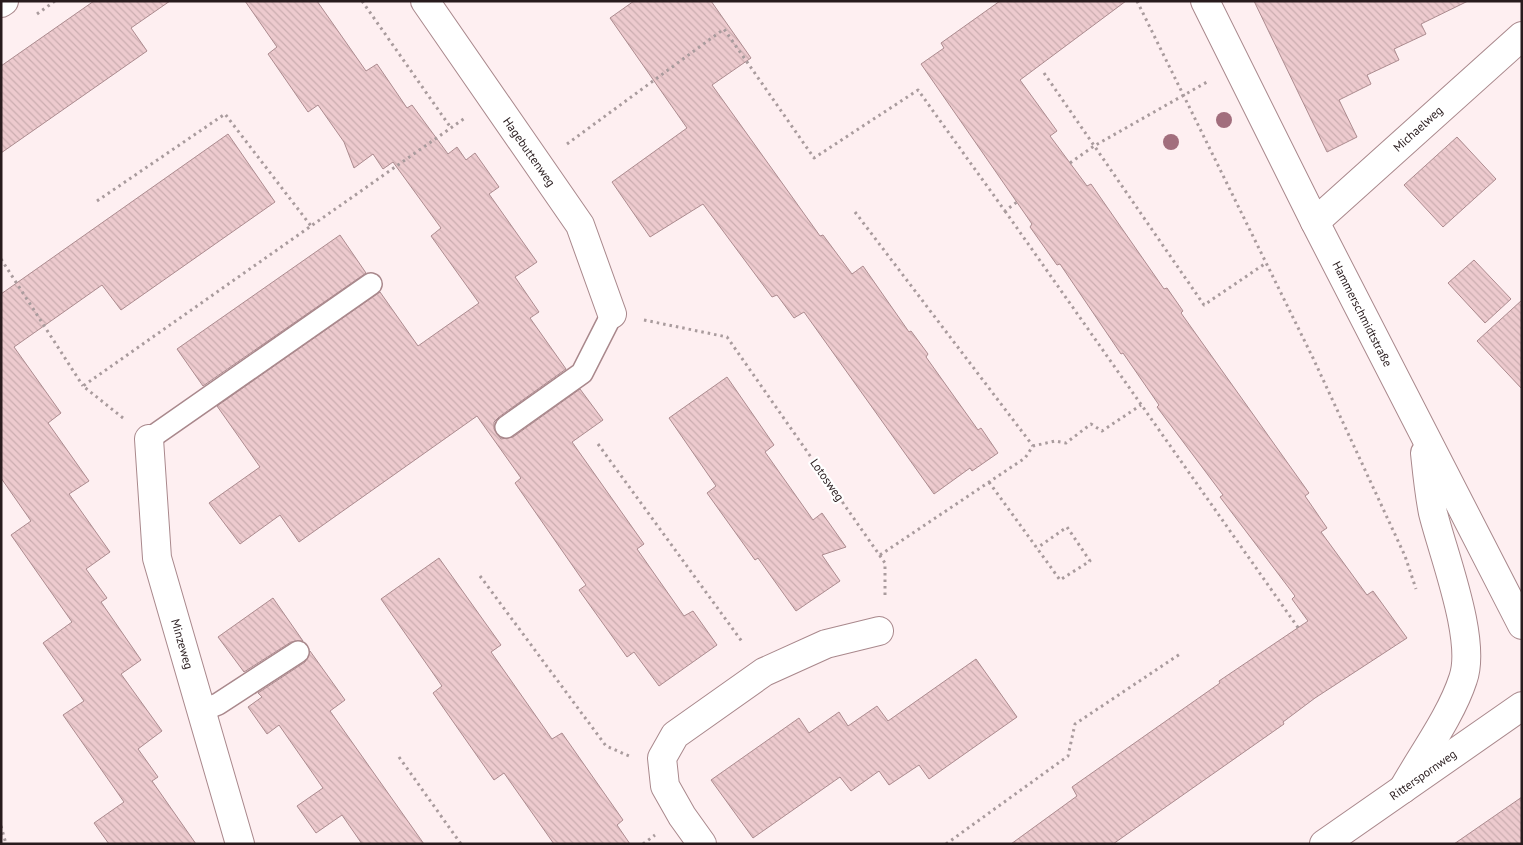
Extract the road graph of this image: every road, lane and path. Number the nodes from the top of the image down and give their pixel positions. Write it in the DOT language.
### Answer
graph roads {
  1 [pos="362,1"];
  2 [pos="425,1"];
  3 [pos="1137,1"];
  4 [pos="1205,1"];
  5 [pos="1522,36"];
  6 [pos="1237,63"];
  7 [pos="1044,73"];
  8 [pos="1185,97"];
  9 [pos="492,99"];
  10 [pos="451,128"];
  11 [pos="1094,146"];
  12 [pos="1070,163"];
  13 [pos="538,165"];
  14 [pos="97,200"];
  15 [pos="1016,202"];
  16 [pos="1005,211"];
  17 [pos="855,212"];
  18 [pos="1315,222"];
  19 [pos="311,226"];
  20 [pos="1,259"];
  21 [pos="1266,263"];
  22 [pos="371,284"];
  23 [pos="612,314"];
  24 [pos="83,386"];
  25 [pos="1141,405"];
  26 [pos="506,426"];
  27 [pos="1422,431"];
  28 [pos="149,439"];
  29 [pos="598,444"];
  30 [pos="1033,446"];
  31 [pos="989,482"];
  32 [pos="1036,548"];
  33 [pos="880,555"];
  34 [pos="480,576"];
  35 [pos="1417,590"];
  36 [pos="1522,625"];
  37 [pos="1299,629"];
  38 [pos="879,631"];
  39 [pos="298,652"];
  40 [pos="1180,654"];
  41 [pos="764,672"];
  42 [pos="1522,706"];
  43 [pos="201,711"];
  44 [pos="399,757"];
  45 [pos="662,758"];
  46 [pos="1403,789"];
  47 [pos="1,826"];
  48 [pos="6,844"];
  49 [pos="240,844"];
  50 [pos="461,844"];
  51 [pos="702,844"];
  52 [pos="946,844"];
  53 [pos="1324,844"];
  1 -- 10 [label="path"];
  2 -- 9 [label="street, Hagebuttenweg"];
  3 -- 8 [label="path"];
  4 -- 6 [label="street, Hammerschmidtstraße"];
  5 -- 18 [label="street, Michaelweg"];
  6 -- 8 [label="path"];
  6 -- 18 [label="street, Hammerschmidtstraße"];
  7 -- 11 [label="path"];
  8 -- 11 [label="path"];
  8 -- 21 [label="path"];
  9 -- 10 [label="path"];
  9 -- 13 [label="street, Hagebuttenweg"];
  10 -- 19 [label="path"];
  11 -- 12 [label="path"];
  11 -- 21 [label="path"];
  13 -- 16 [label="path"];
  13 -- 23 [label="street, Hagebuttenweg"];
  14 -- 19 [label="path"];
  15 -- 16 [label="path"];
  16 -- 25 [label="path"];
  17 -- 30 [label="path"];
  18 -- 27 [label="street, Hammerschmidtstraße"];
  19 -- 24 [label="path"];
  20 -- 24 [label="path"];
  21 -- 35 [label="path"];
  22 -- 28 [label="lane"];
  23 -- 26 [label="lane"];
  23 -- 33 [label="path, Lotosweg"];
  24 -- 28 [label="path"];
  25 -- 30 [label="path"];
  25 -- 37 [label="path"];
  27 -- 36 [label="street, Hammerschmidtstraße"];
  27 -- 46 [label="street"];
  28 -- 43 [label="street, Minzeweg"];
  29 -- 41 [label="path"];
  30 -- 31 [label="path"];
  31 -- 32 [label="path"];
  31 -- 33 [label="path"];
  32 -- 32 [label="path"];
  33 -- 38 [label="path, Lotosweg"];
  34 -- 45 [label="path"];
  38 -- 41 [label="street"];
  39 -- 43 [label="lane"];
  40 -- 52 [label="path"];
  41 -- 45 [label="street"];
  42 -- 46 [label="street, Ritterspornweg"];
  43 -- 49 [label="street, Minzeweg"];
  44 -- 50 [label="path"];
  45 -- 51 [label="street"];
  46 -- 53 [label="street, Ritterspornweg"];
  47 -- 48 [label="path"];
}
